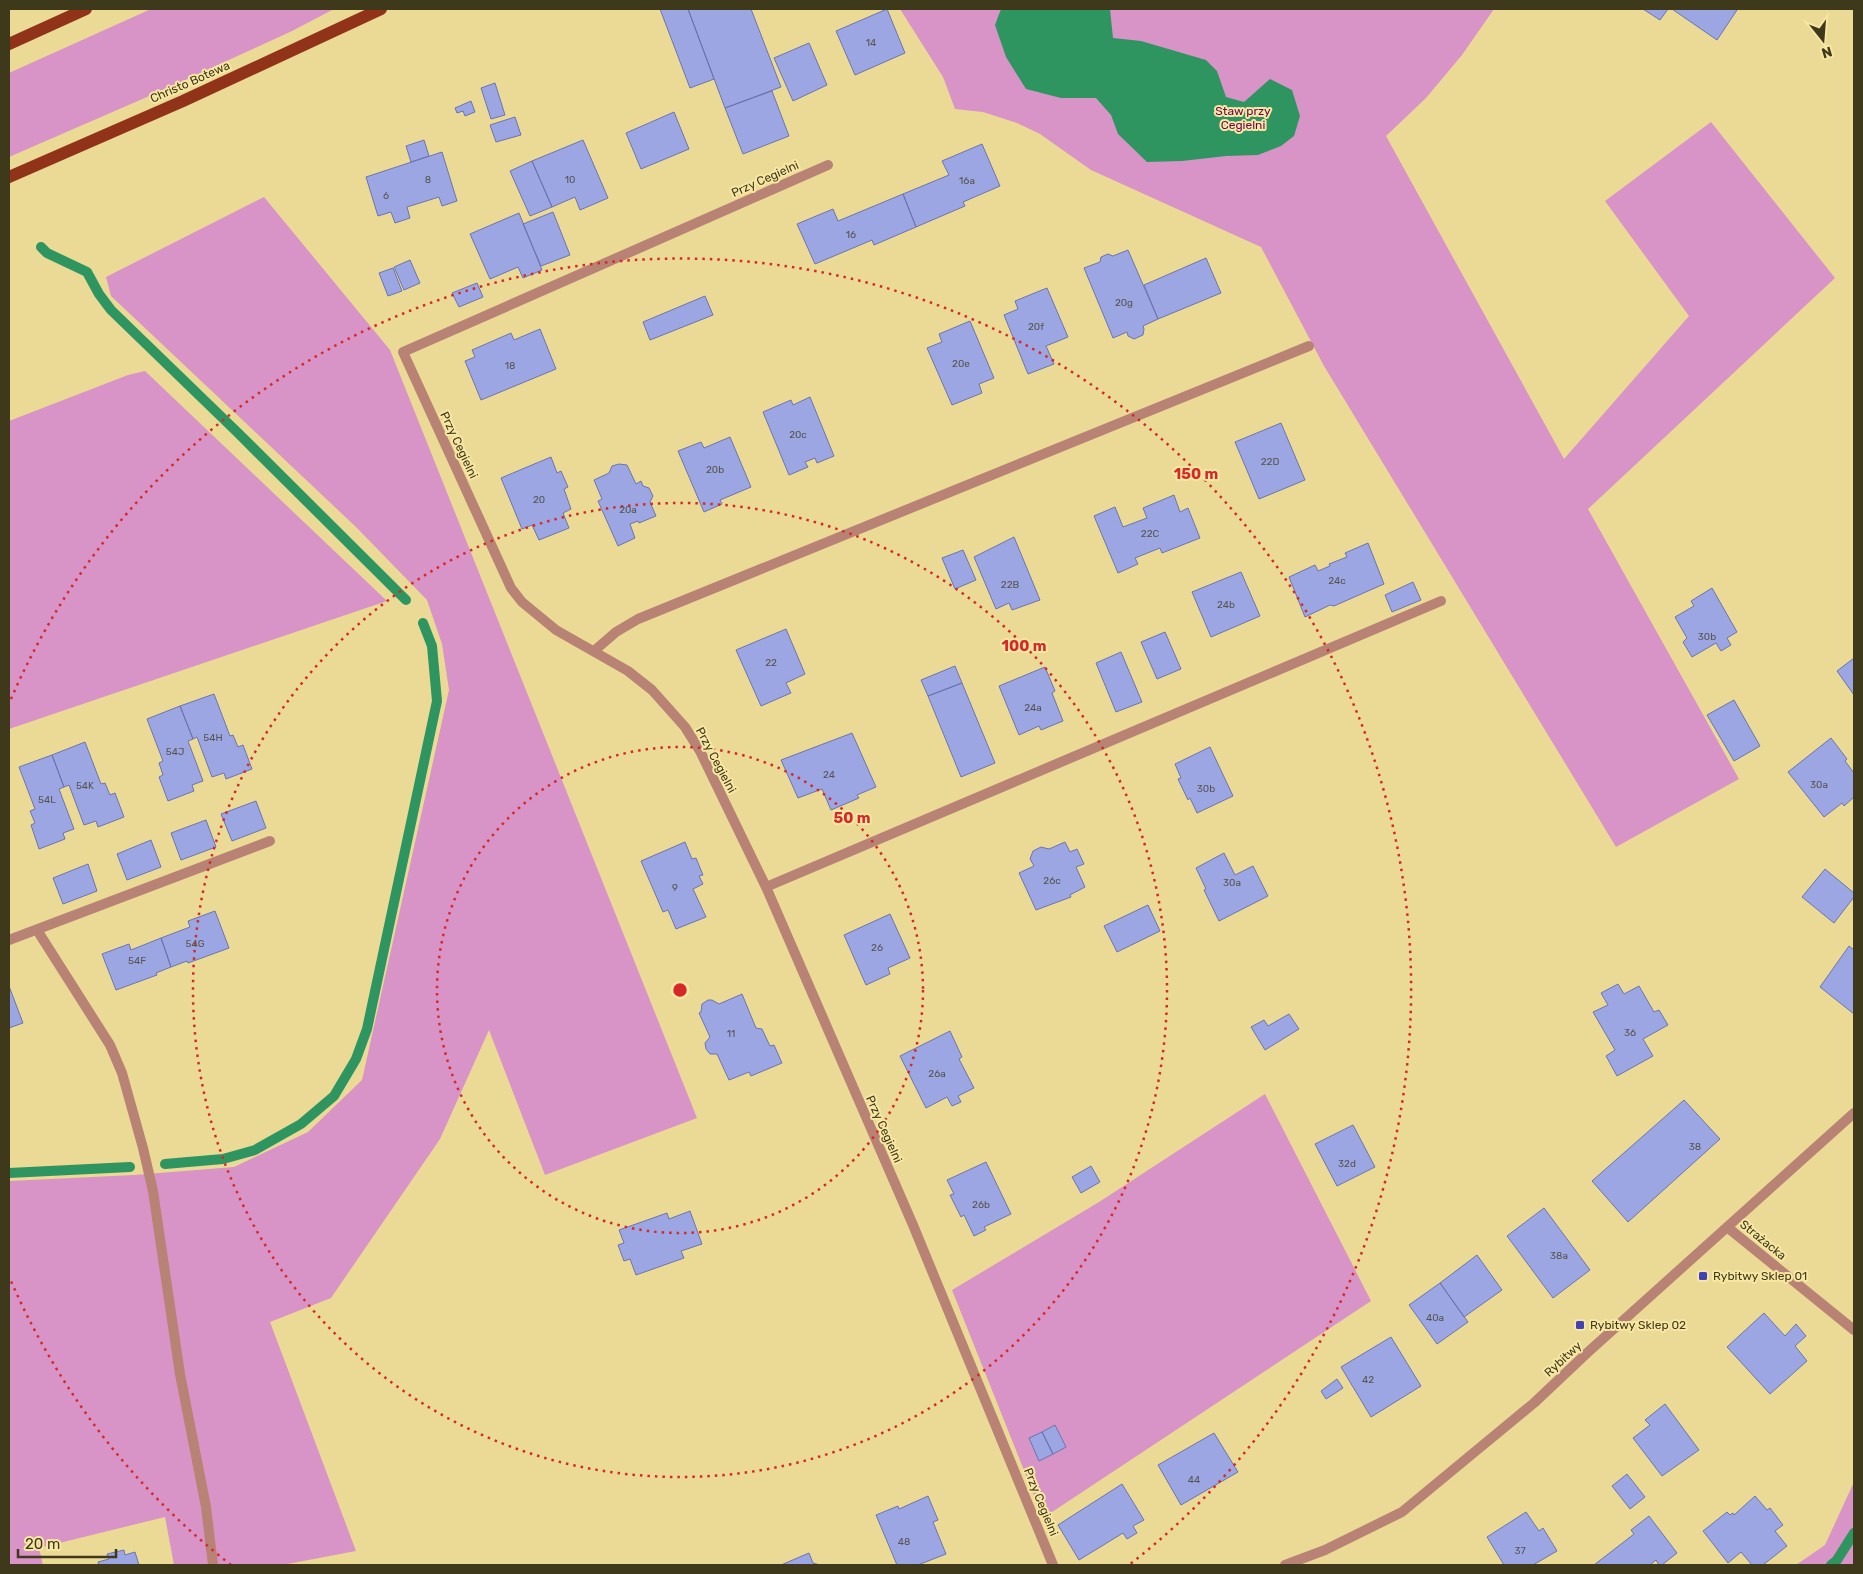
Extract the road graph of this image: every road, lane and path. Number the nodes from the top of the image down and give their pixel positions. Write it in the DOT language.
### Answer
graph roads {
  1 [pos="86,9"];
  2 [pos="381,9"];
  3 [pos="9,44"];
  4 [pos="828,165"];
  5 [pos="9,177"];
  6 [pos="1309,346"];
  7 [pos="1441,601"];
  8 [pos="594,651"];
  9 [pos="270,841"];
  10 [pos="766,887"];
  11 [pos="37,930"];
  12 [pos="9,940"];
  13 [pos="1854,1113"];
  14 [pos="1727,1227"];
  15 [pos="1854,1330"];
  16 [pos="213,1565"];
  17 [pos="1053,1565"];
  18 [pos="1285,1565"];
  1 -- 3 [label="main road"];
  2 -- 5 [label="main road, Christo Botewa"];
  4 -- 8 [label="street, Przy Cegielni"];
  6 -- 8 [label="street"];
  7 -- 10 [label="street"];
  8 -- 10 [label="street, Przy Cegielni"];
  9 -- 11 [label="street"];
  10 -- 17 [label="street, Przy Cegielni"];
  11 -- 12 [label="street"];
  11 -- 16 [label="street"];
  13 -- 14 [label="street, Rybitwy"];
  14 -- 15 [label="street, Strażacka"];
  14 -- 18 [label="street, Rybitwy"];
}
